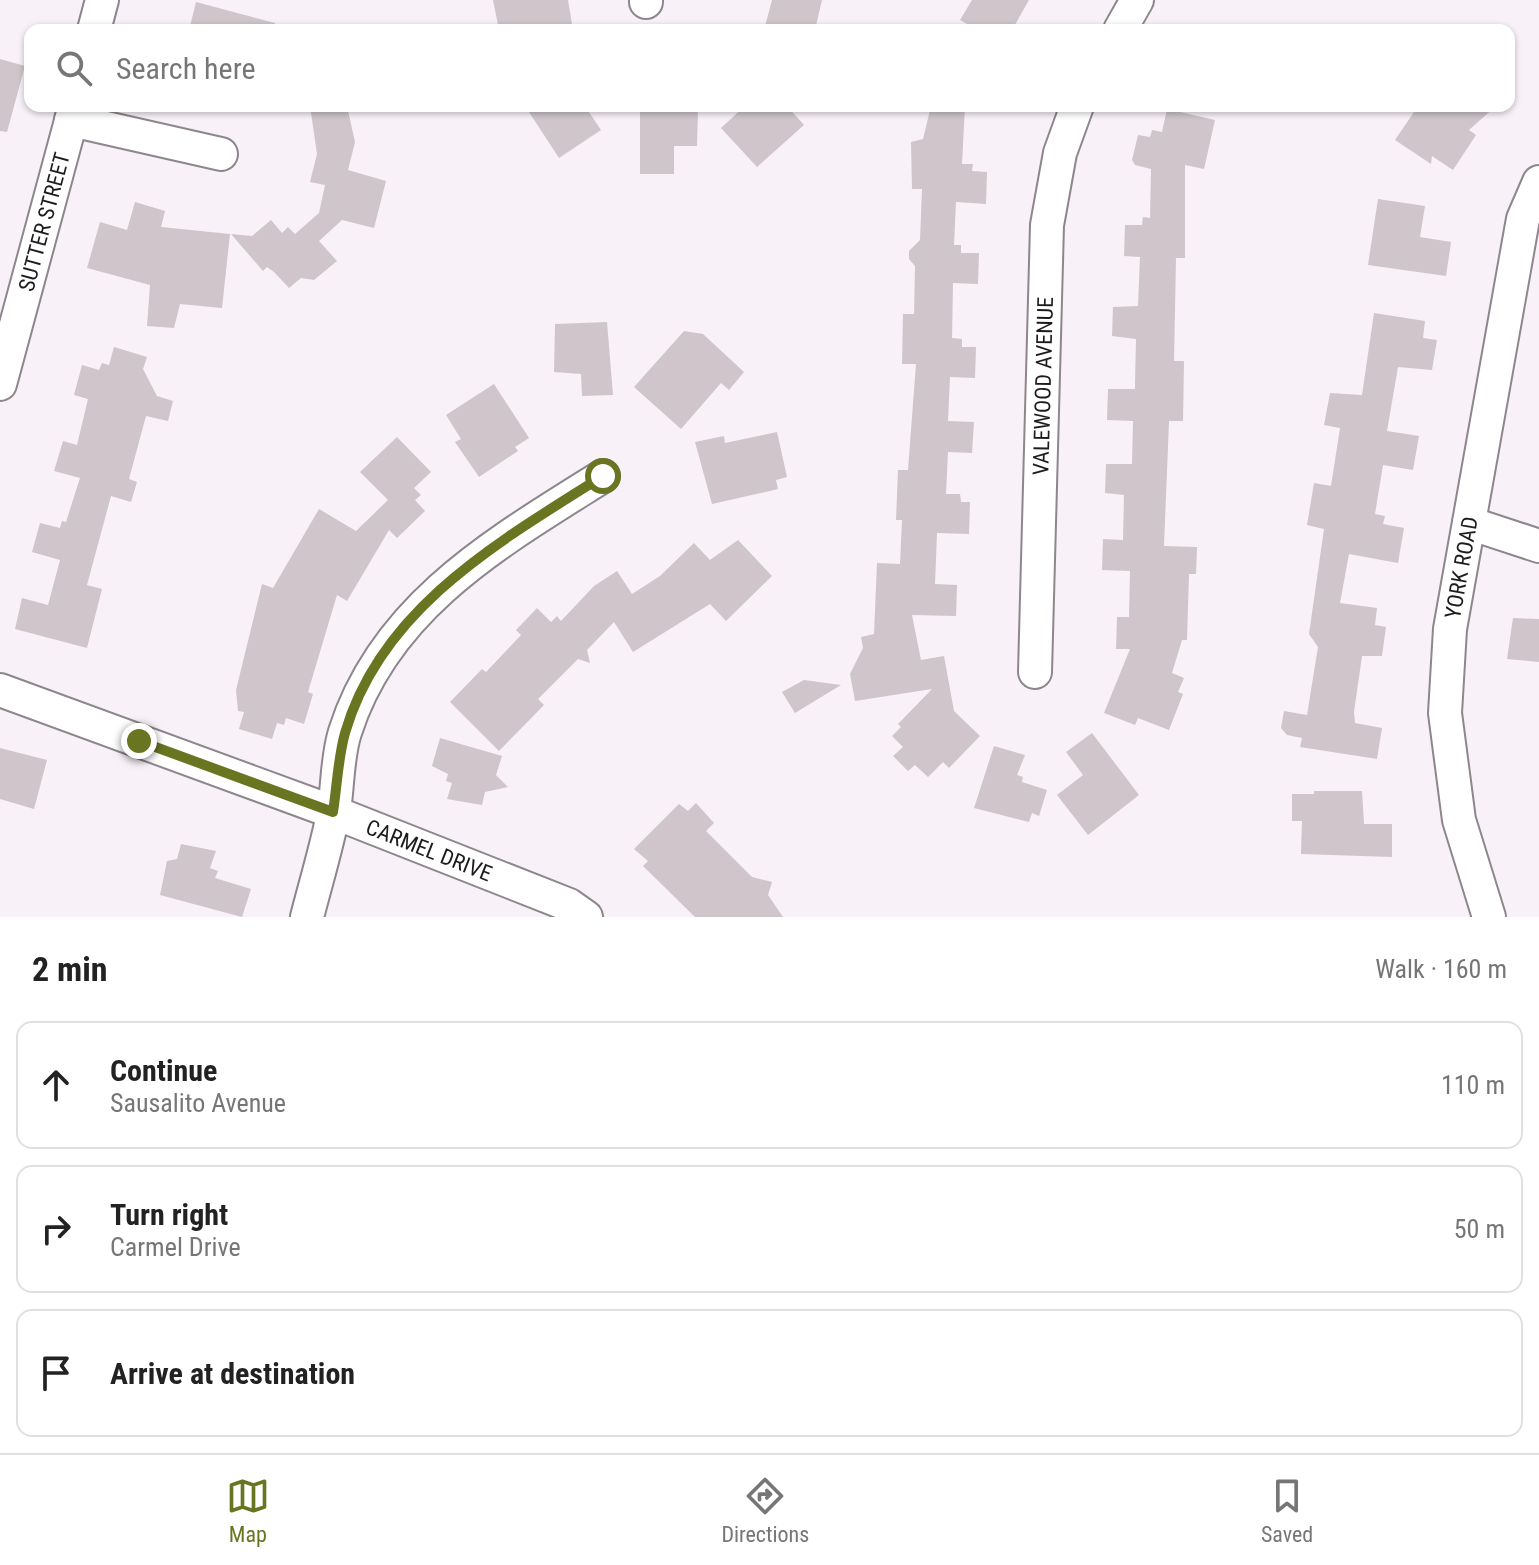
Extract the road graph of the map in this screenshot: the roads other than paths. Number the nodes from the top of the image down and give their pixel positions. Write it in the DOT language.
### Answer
graph roads {
  1 [pos="102,0"];
  2 [pos="1137,0"];
  3 [pos="96,24"];
  4 [pos="1123,24"];
  5 [pos="1075,112"];
  6 [pos="73,113"];
  7 [pos="221,154"];
  8 [pos="1539,182"];
  9 [pos="0,384"];
  10 [pos="603,476"];
  11 [pos="1469,523"];
  12 [pos="1539,546"];
  13 [pos="1035,672"];
  14 [pos="0,690"];
  15 [pos="333,812"];
  16 [pos="307,917"];
  17 [pos="586,917"];
  18 [pos="1489,917"];
  1 -- 3 [label="street"];
  2 -- 4 [label="street"];
  5 -- 13 [label="street, VALEWOOD AVENUE"];
  6 -- 7 [label="street"];
  6 -- 9 [label="street, SUTTER STREET"];
  8 -- 11 [label="street, YORK ROAD"];
  10 -- 15 [label="street"];
  11 -- 12 [label="street"];
  11 -- 18 [label="street, YORK ROAD"];
  14 -- 15 [label="street, CARMEL DRIVE"];
  15 -- 16 [label="street"];
  15 -- 17 [label="street, CARMEL DRIVE"];
}
